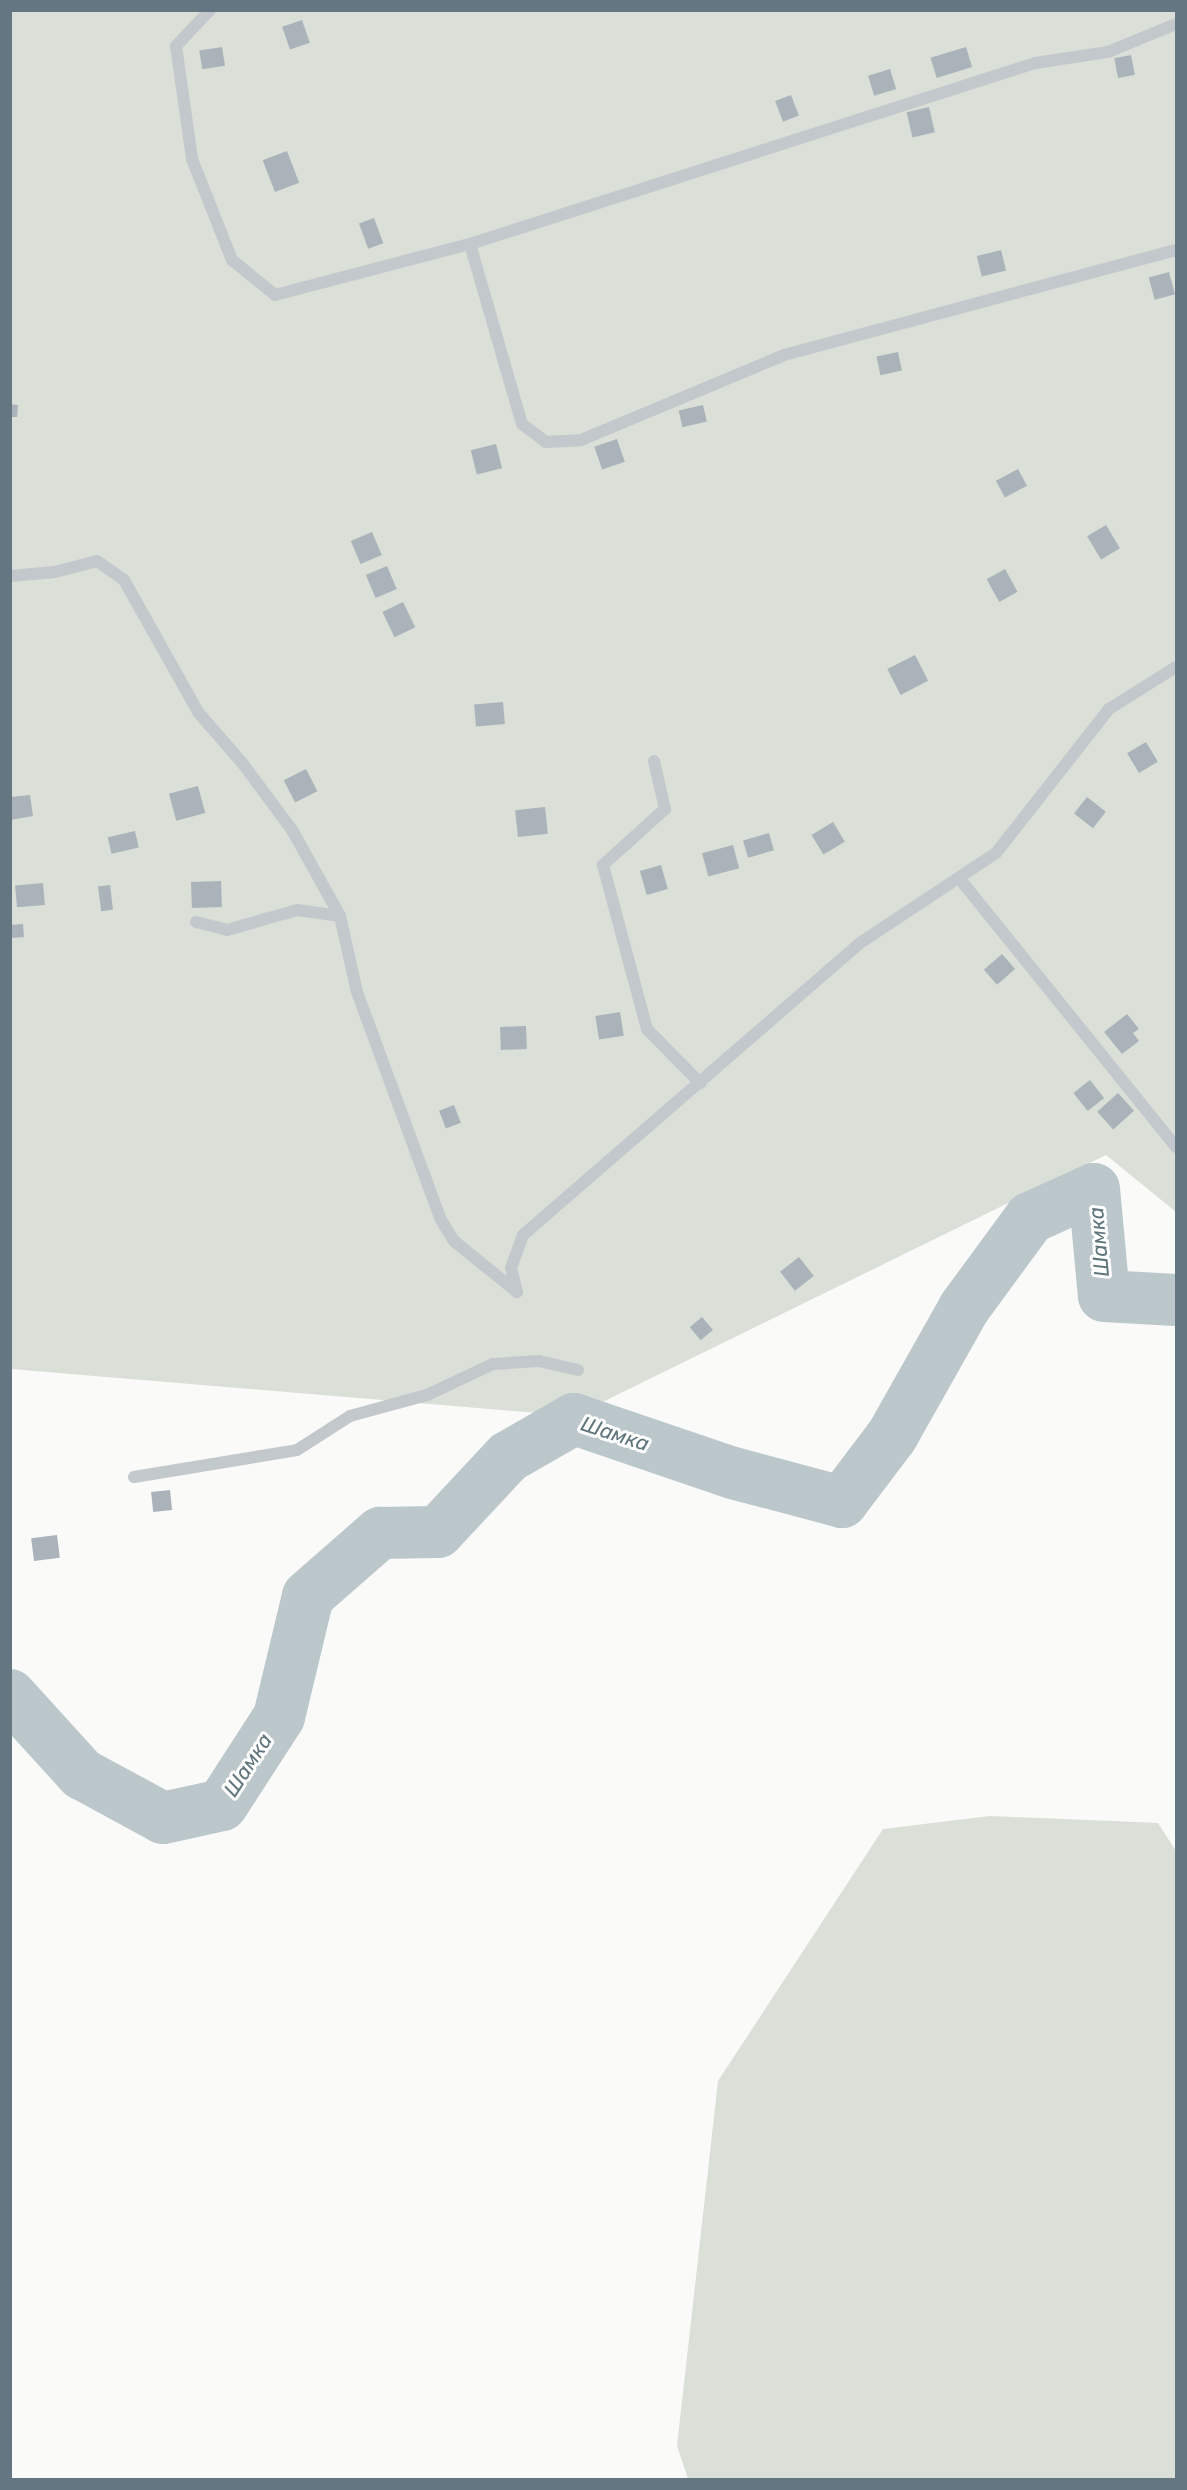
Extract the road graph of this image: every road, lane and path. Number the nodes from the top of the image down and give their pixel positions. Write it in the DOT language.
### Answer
graph roads {
  1 [pos="210,10"];
  2 [pos="1176,24"];
  3 [pos="470,244"];
  4 [pos="1176,250"];
  5 [pos="10,576"];
  6 [pos="1176,667"];
  7 [pos="654,761"];
  8 [pos="959,878"];
  9 [pos="340,916"];
  10 [pos="196,922"];
  11 [pos="700,1083"];
  12 [pos="1176,1146"];
  13 [pos="578,1370"];
  14 [pos="134,1477"];
  1 -- 3 [label="lane"];
  2 -- 3 [label="lane"];
  3 -- 4 [label="lane"];
  5 -- 9 [label="lane"];
  6 -- 8 [label="lane"];
  7 -- 11 [label="lane"];
  8 -- 11 [label="lane"];
  8 -- 12 [label="lane"];
  9 -- 10 [label="lane"];
  9 -- 11 [label="lane"];
  13 -- 14 [label="lane"];
}
